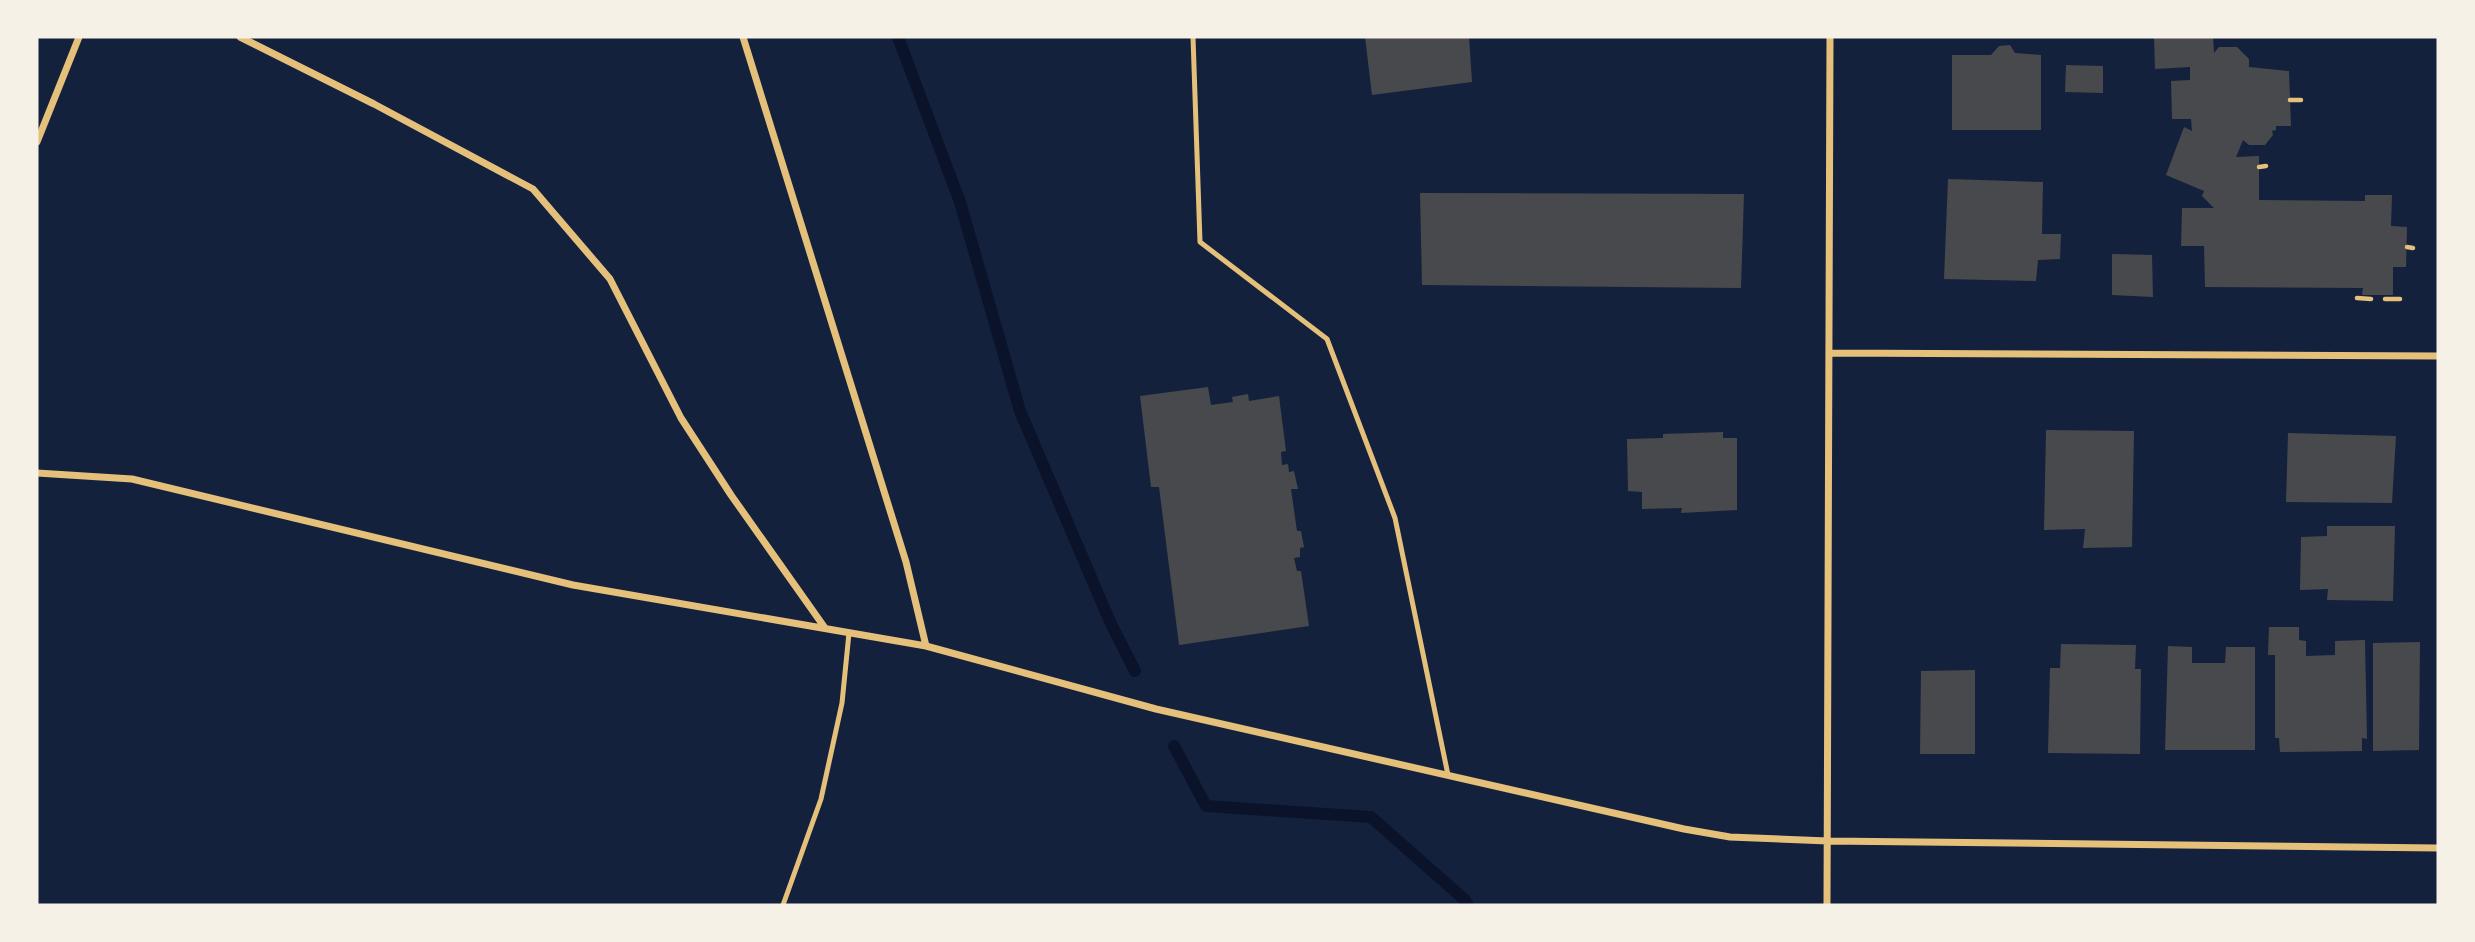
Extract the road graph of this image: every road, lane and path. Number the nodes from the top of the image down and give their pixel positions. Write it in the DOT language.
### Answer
graph roads {
  1 [pos="79,37"];
  2 [pos="240,37"];
  3 [pos="743,37"];
  4 [pos="1193,37"];
  5 [pos="1830,37"];
  6 [pos="2290,100"];
  7 [pos="2301,100"];
  8 [pos="37,142"];
  9 [pos="2266,166"];
  10 [pos="2259,167"];
  11 [pos="2357,298"];
  12 [pos="2371,299"];
  13 [pos="2385,299"];
  14 [pos="2400,299"];
  15 [pos="1829,353"];
  16 [pos="2438,356"];
  17 [pos="37,473"];
  18 [pos="825,628"];
  19 [pos="849,632"];
  20 [pos="926,646"];
  21 [pos="1448,775"];
  22 [pos="1828,841"];
  23 [pos="2438,848"];
  24 [pos="783,905"];
  25 [pos="1827,905"];
  1 -- 8 [label="street"];
  2 -- 18 [label="street"];
  3 -- 20 [label="street"];
  4 -- 21 [label="lane"];
  5 -- 15 [label="street"];
  6 -- 7 [label="path"];
  9 -- 10 [label="path"];
  11 -- 12 [label="path"];
  13 -- 14 [label="path"];
  15 -- 16 [label="street"];
  15 -- 22 [label="street"];
  17 -- 18 [label="street"];
  18 -- 19 [label="street"];
  19 -- 20 [label="street"];
  19 -- 24 [label="lane"];
  20 -- 21 [label="street"];
  21 -- 22 [label="street"];
  22 -- 23 [label="street"];
  22 -- 25 [label="street"];
}
